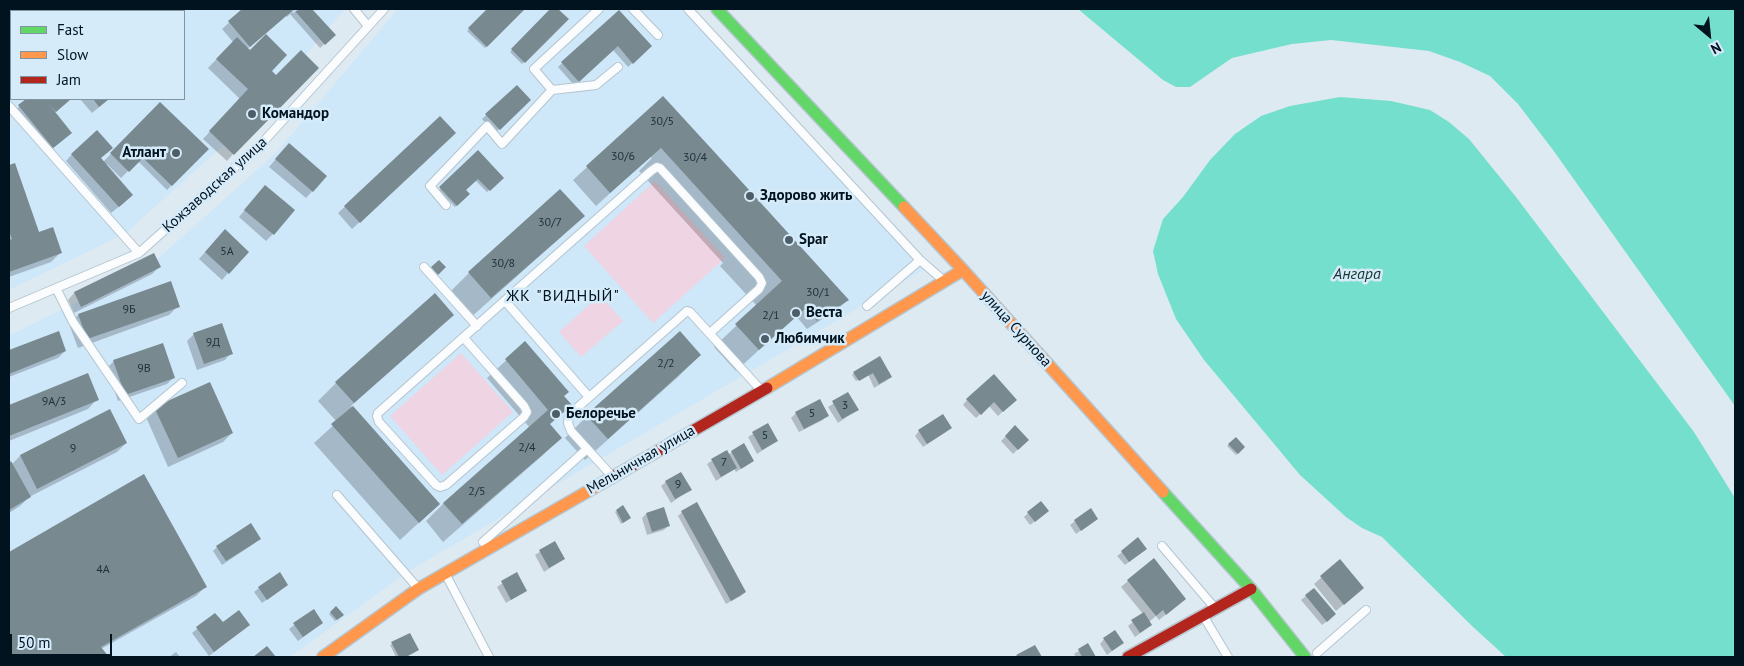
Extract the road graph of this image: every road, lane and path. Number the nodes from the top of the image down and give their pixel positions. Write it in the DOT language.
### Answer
graph roads {
  1 [pos="354,9"];
  2 [pos="384,9"];
  3 [pos="599,9"];
  4 [pos="632,9"];
  5 [pos="688,9"];
  6 [pos="717,9"];
  7 [pos="368,26"];
  8 [pos="658,35"];
  9 [pos="618,67"];
  10 [pos="552,90"];
  11 [pos="9,106"];
  12 [pos="446,205"];
  13 [pos="139,253"];
  14 [pos="920,260"];
  15 [pos="424,267"];
  16 [pos="962,270"];
  17 [pos="944,282"];
  18 [pos="56,288"];
  19 [pos="505,301"];
  20 [pos="867,306"];
  21 [pos="9,308"];
  22 [pos="477,326"];
  23 [pos="710,333"];
  24 [pos="464,338"];
  25 [pos="182,383"];
  26 [pos="762,391"];
  27 [pos="588,397"];
  28 [pos="587,449"];
  29 [pos="613,476"];
  30 [pos="337,495"];
  31 [pos="1182,496"];
  32 [pos="1162,546"];
  33 [pos="449,571"];
  34 [pos="418,589"];
  35 [pos="1251,589"];
  36 [pos="1215,609"];
  37 [pos="1366,610"];
  38 [pos="1204,615"];
  39 [pos="1318,655"];
  40 [pos="323,657"];
  41 [pos="489,657"];
  42 [pos="1128,657"];
  43 [pos="1228,657"];
  44 [pos="1305,657"];
  1 -- 7 [label="lane"];
  2 -- 7 [label="lane, Кожзаводская улица"];
  3 -- 10 [label="lane"];
  4 -- 8 [label="lane"];
  5 -- 14 [label="lane"];
  6 -- 16 [label="main road, улица Сурнова"];
  7 -- 13 [label="lane, Кожзаводская улица"];
  9 -- 10 [label="lane"];
  10 -- 12 [label="lane"];
  11 -- 13 [label="lane"];
  13 -- 18 [label="lane, Кожзаводская улица"];
  14 -- 17 [label="lane"];
  14 -- 20 [label="lane"];
  15 -- 22 [label="lane"];
  16 -- 17 [label="main road, Мельничная улица"];
  16 -- 35 [label="main road, улица Сурнова"];
  17 -- 26 [label="main road, Мельничная улица"];
  18 -- 21 [label="lane, Кожзаводская улица"];
  18 -- 25 [label="lane"];
  19 -- 22 [label="lane"];
  19 -- 23 [label="lane"];
  19 -- 27 [label="lane"];
  22 -- 24 [label="lane"];
  23 -- 26 [label="lane"];
  23 -- 27 [label="lane"];
  24 -- 24 [label="lane"];
  26 -- 29 [label="main road, Мельничная улица"];
  27 -- 28 [label="lane"];
  28 -- 29 [label="lane"];
  28 -- 33 [label="lane"];
  29 -- 33 [label="main road, Мельничная улица"];
  30 -- 34 [label="lane"];
  31 -- 39 [label="main road"];
  32 -- 36 [label="lane"];
  33 -- 34 [label="main road, Мельничная улица"];
  33 -- 41 [label="lane"];
  34 -- 40 [label="main road, Мельничная улица"];
  35 -- 36 [label="main road"];
  35 -- 44 [label="main road, улица Сурнова"];
  36 -- 38 [label="main road"];
  37 -- 39 [label="lane"];
  38 -- 42 [label="main road"];
  38 -- 43 [label="lane"];
}
